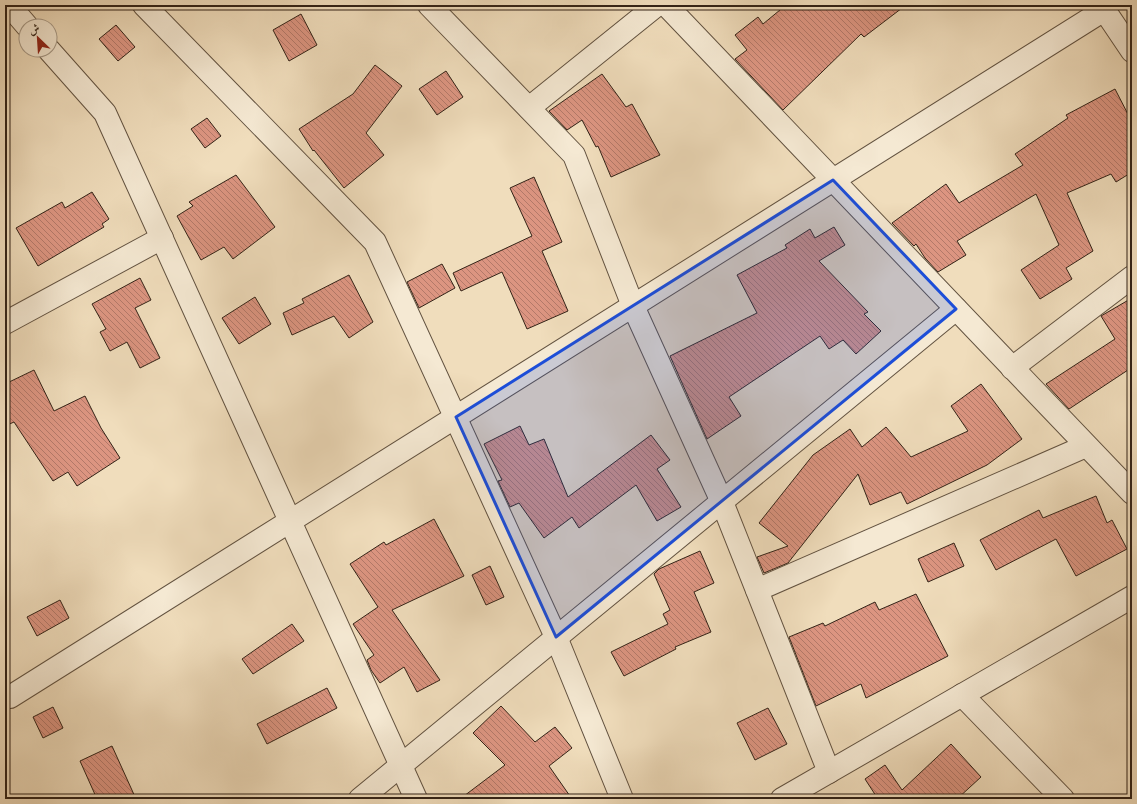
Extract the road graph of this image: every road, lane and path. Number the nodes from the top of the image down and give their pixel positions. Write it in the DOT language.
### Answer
graph roads {
  1 [pos="9,5"];
  2 [pos="144,5"];
  3 [pos="429,5"];
  4 [pos="657,5"];
  5 [pos="666,5"];
  6 [pos="1103,7"];
  7 [pos="20,18"];
  8 [pos="1132,51"];
  9 [pos="56,58"];
  10 [pos="529,108"];
  11 [pos="833,180"];
  12 [pos="162,238"];
  13 [pos="1132,277"];
  14 [pos="633,306"];
  15 [pos="956,309"];
  16 [pos="5,323"];
  17 [pos="1012,368"];
  18 [pos="456,417"];
  19 [pos="1086,446"];
  20 [pos="1132,493"];
  21 [pos="722,502"];
  22 [pos="290,521"];
  23 [pos="757,590"];
  24 [pos="1132,597"];
  25 [pos="556,637"];
  26 [pos="962,695"];
  27 [pos="10,697"];
  28 [pos="401,765"];
  29 [pos="829,772"];
  30 [pos="810,793"];
  31 [pos="360,799"];
  32 [pos="416,799"];
  33 [pos="622,799"];
  34 [pos="782,799"];
  35 [pos="1063,799"];
  1 -- 7 [label="street"];
  2 -- 18 [label="street"];
  3 -- 10 [label="street"];
  4 -- 10 [label="street"];
  5 -- 11 [label="street"];
  6 -- 8 [label="street"];
  6 -- 11 [label="street"];
  9 -- 12 [label="street"];
  10 -- 14 [label="street"];
  11 -- 14 [label="street"];
  11 -- 15 [label="street"];
  12 -- 16 [label="street"];
  12 -- 22 [label="street"];
  13 -- 17 [label="street"];
  14 -- 18 [label="street"];
  14 -- 21 [label="street"];
  15 -- 17 [label="street"];
  15 -- 21 [label="street"];
  17 -- 19 [label="street"];
  18 -- 22 [label="street"];
  18 -- 25 [label="street"];
  19 -- 20 [label="street"];
  19 -- 23 [label="street"];
  21 -- 23 [label="street"];
  21 -- 25 [label="street"];
  22 -- 27 [label="street"];
  22 -- 28 [label="street"];
  23 -- 29 [label="street"];
  24 -- 26 [label="street"];
  25 -- 28 [label="street"];
  25 -- 33 [label="street"];
  26 -- 29 [label="street"];
  26 -- 35 [label="street"];
  28 -- 31 [label="street"];
  28 -- 32 [label="street"];
  29 -- 30 [label="street"];
  30 -- 34 [label="street"];
}
